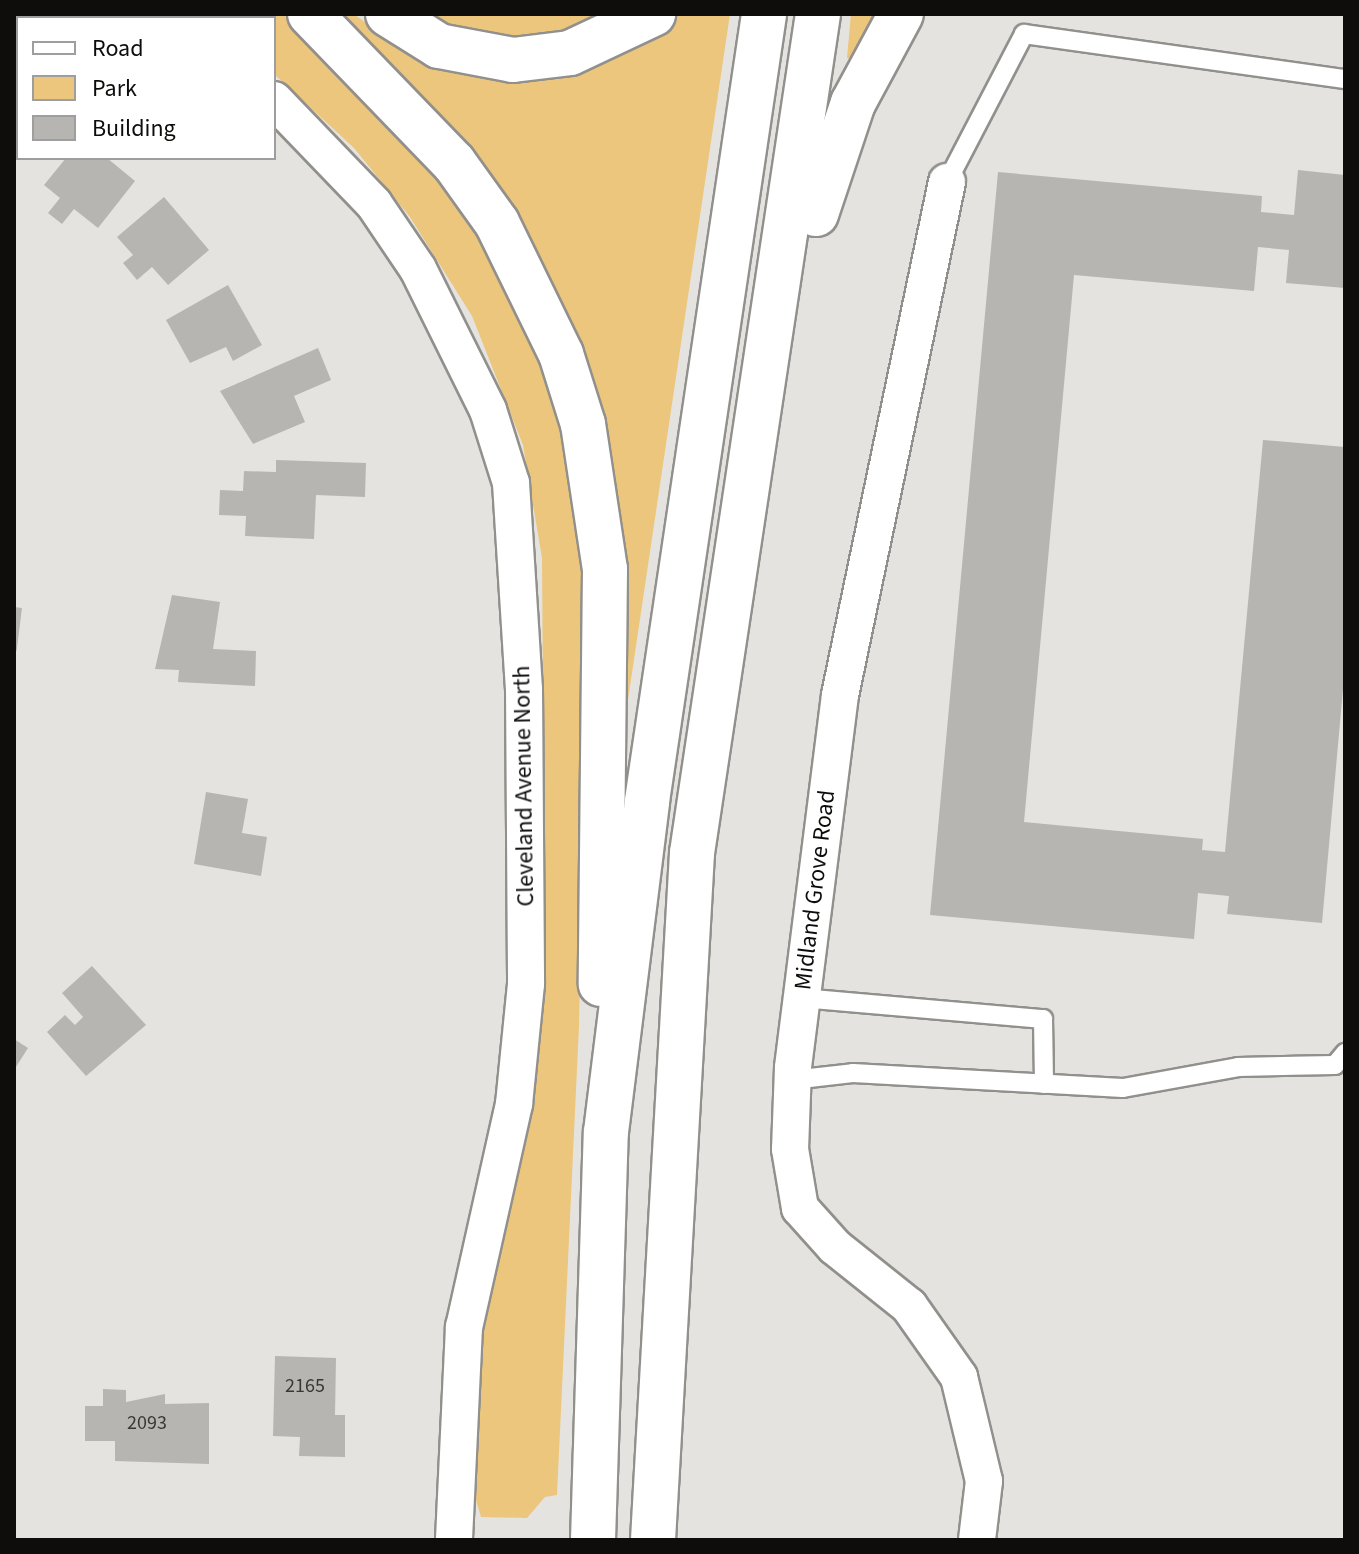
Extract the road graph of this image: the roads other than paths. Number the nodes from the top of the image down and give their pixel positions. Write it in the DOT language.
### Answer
graph roads {
  1 [pos="310,14"];
  2 [pos="388,14"];
  3 [pos="653,14"];
  4 [pos="764,14"];
  5 [pos="818,14"];
  6 [pos="901,14"];
  7 [pos="1345,79"];
  8 [pos="276,102"];
  9 [pos="947,182"];
  10 [pos="775,320"];
  11 [pos="802,998"];
  12 [pos="1345,1053"];
  13 [pos="792,1080"];
  14 [pos="1044,1084"];
  15 [pos="606,1132"];
  16 [pos="454,1540"];
  17 [pos="593,1540"];
  18 [pos="653,1540"];
  19 [pos="977,1540"];
  1 -- 15 [label="highway"];
  2 -- 3 [label="highway"];
  4 -- 15 [label="highway"];
  5 -- 10 [label="highway"];
  6 -- 10 [label="highway"];
  7 -- 9 [label="lane"];
  8 -- 16 [label="street, Cleveland Avenue North"];
  9 -- 11 [label="street, Midland Grove Road"];
  10 -- 18 [label="highway"];
  11 -- 13 [label="street, Midland Grove Road"];
  11 -- 14 [label="lane"];
  12 -- 14 [label="lane"];
  13 -- 14 [label="lane"];
  13 -- 19 [label="street, Midland Grove Road"];
  15 -- 17 [label="highway"];
}
